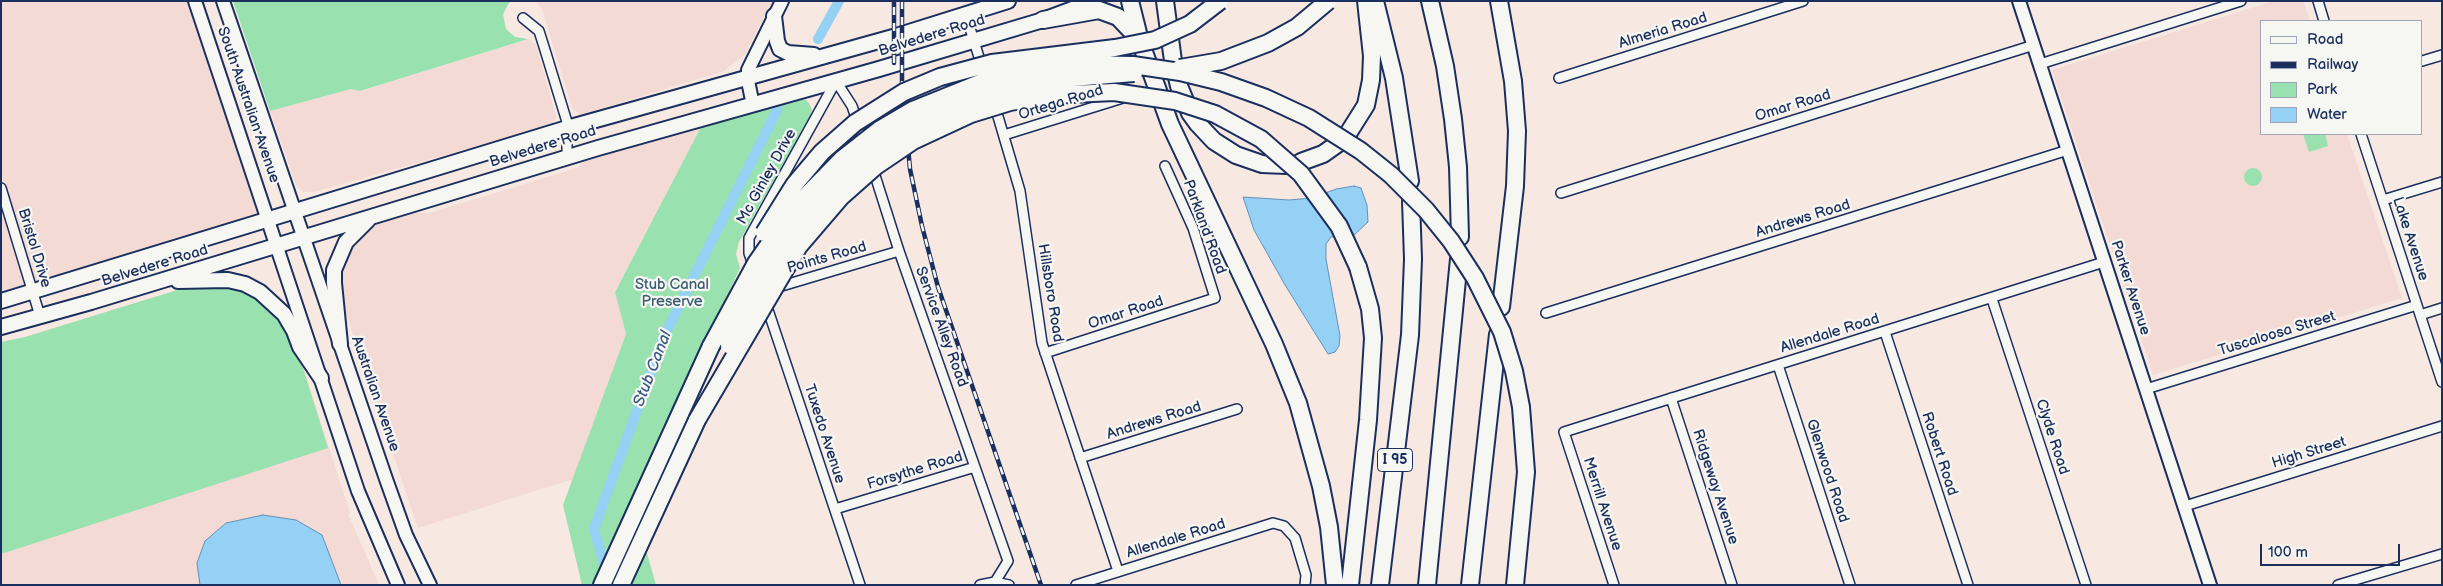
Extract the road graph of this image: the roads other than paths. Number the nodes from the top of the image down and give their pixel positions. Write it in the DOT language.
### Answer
graph roads {
  1 [pos="196,1"];
  2 [pos="222,1"];
  3 [pos="782,1"];
  4 [pos="1008,1"];
  5 [pos="1094,1"];
  6 [pos="1130,1"];
  7 [pos="1165,1"];
  8 [pos="1177,1"];
  9 [pos="1220,1"];
  10 [pos="1328,1"];
  11 [pos="1366,1"];
  12 [pos="1375,1"];
  13 [pos="1430,1"];
  14 [pos="1804,1"];
  15 [pos="2020,1"];
  16 [pos="2241,1"];
  17 [pos="2318,1"];
  18 [pos="1499,5"];
  19 [pos="966,15"];
  20 [pos="774,16"];
  21 [pos="523,18"];
  22 [pos="1043,20"];
  23 [pos="2324,20"];
  24 [pos="974,41"];
  25 [pos="1140,41"];
  26 [pos="2034,45"];
  27 [pos="2442,55"];
  28 [pos="824,56"];
  29 [pos="2423,61"];
  30 [pos="2040,64"];
  31 [pos="747,78"];
  32 [pos="1559,78"];
  33 [pos="836,81"];
  34 [pos="1179,86"];
  35 [pos="1127,97"];
  36 [pos="753,105"];
  37 [pos="567,128"];
  38 [pos="1004,135"];
  39 [pos="2361,135"];
  40 [pos="2068,150"];
  41 [pos="567,157"];
  42 [pos="1165,166"];
  43 [pos="1410,181"];
  44 [pos="2442,182"];
  45 [pos="1,188"];
  46 [pos="1561,193"];
  47 [pos="2383,200"];
  48 [pos="1411,201"];
  49 [pos="296,211"];
  50 [pos="373,216"];
  51 [pos="269,219"];
  52 [pos="305,237"];
  53 [pos="1460,237"];
  54 [pos="278,245"];
  55 [pos="899,251"];
  56 [pos="1459,259"];
  57 [pos="2104,262"];
  58 [pos="155,283"];
  59 [pos="32,291"];
  60 [pos="762,292"];
  61 [pos="1215,298"];
  62 [pos="1992,298"];
  63 [pos="1,301"];
  64 [pos="2417,304"];
  65 [pos="1501,307"];
  66 [pos="2442,308"];
  67 [pos="1546,313"];
  68 [pos="2420,315"];
  69 [pos="40,316"];
  70 [pos="1,327"];
  71 [pos="1885,332"];
  72 [pos="1498,334"];
  73 [pos="340,344"];
  74 [pos="711,346"];
  75 [pos="1045,353"];
  76 [pos="1778,365"];
  77 [pos="321,378"];
  78 [pos="2442,382"];
  79 [pos="2146,389"];
  80 [pos="1671,398"];
  81 [pos="1237,410"];
  82 [pos="697,420"];
  83 [pos="2442,426"];
  84 [pos="1564,432"];
  85 [pos="1080,458"];
  86 [pos="975,467"];
  87 [pos="2185,506"];
  88 [pos="835,509"];
  89 [pos="2442,554"];
  90 [pos="1430,559"];
  91 [pos="1118,571"];
  92 [pos="995,582"];
  93 [pos="398,585"];
  94 [pos="430,585"];
  95 [pos="602,585"];
  96 [pos="621,585"];
  97 [pos="860,585"];
  98 [pos="980,585"];
  99 [pos="1009,585"];
  100 [pos="1076,585"];
  101 [pos="1306,585"];
  102 [pos="1335,585"];
  103 [pos="1350,585"];
  104 [pos="1380,585"];
  105 [pos="1426,585"];
  106 [pos="1435,585"];
  107 [pos="1470,585"];
  108 [pos="1515,585"];
  109 [pos="1614,585"];
  110 [pos="1732,585"];
  111 [pos="1850,585"];
  112 [pos="1968,585"];
  113 [pos="2086,585"];
  114 [pos="2210,585"];
  115 [pos="2338,585"];
  1 -- 51 [label="main road, South Australian Avenue"];
  2 -- 49 [label="main road, South Australian Avenue"];
  3 -- 20 [label="main road"];
  4 -- 19 [label="main road, Belvedere Road"];
  5 -- 22 [label="main road, Belvedere Road"];
  6 -- 25 [label="highway"];
  7 -- 34 [label="highway"];
  8 -- 34 [label="highway"];
  9 -- 74 [label="highway, bridge"];
  10 -- 82 [label="highway, bridge"];
  11 -- 34 [label="highway"];
  12 -- 43 [label="highway"];
  13 -- 53 [label="highway"];
  14 -- 32 [label="street, Almeria Road"];
  15 -- 26 [label="main road, Parker Avenue"];
  16 -- 30 [label="street"];
  17 -- 23 [label="street"];
  18 -- 65 [label="highway"];
  19 -- 24 [label="street, Hillsboro Road"];
  19 -- 28 [label="main road, Belvedere Road"];
  20 -- 28 [label="main road"];
  20 -- 31 [label="main road"];
  21 -- 37 [label="street"];
  22 -- 24 [label="main road, Belvedere Road"];
  22 -- 25 [label="highway"];
  24 -- 33 [label="main road, Belvedere Road"];
  24 -- 38 [label="street, Hillsboro Road"];
  25 -- 102 [label="highway"];
  26 -- 30 [label="main road, Parker Avenue"];
  26 -- 46 [label="street, Omar Road"];
  27 -- 29 [label="street"];
  28 -- 31 [label="main road, Belvedere Road"];
  30 -- 40 [label="main road, Parker Avenue"];
  31 -- 36 [label="main road"];
  31 -- 37 [label="main road, Belvedere Road"];
  33 -- 36 [label="main road, Belvedere Road"];
  33 -- 55 [label="street, Service Alley Road"];
  33 -- 60 [label="street, Mc Ginley Drive"];
  35 -- 38 [label="street, Ortega Road"];
  36 -- 41 [label="main road, Belvedere Road"];
  37 -- 41 [label="street"];
  37 -- 49 [label="main road, Belvedere Road"];
  38 -- 75 [label="street, Hillsboro Road"];
  39 -- 47 [label="street, Lake Avenue"];
  40 -- 57 [label="main road, Parker Avenue"];
  40 -- 67 [label="street, Andrews Road"];
  41 -- 50 [label="main road, Belvedere Road"];
  42 -- 61 [label="street, Parkland Road"];
  44 -- 47 [label="street"];
  45 -- 59 [label="street, Bristol Drive"];
  47 -- 64 [label="street, Lake Avenue"];
  48 -- 104 [label="highway, I 95"];
  49 -- 51 [label="main road, Belvedere Road"];
  49 -- 52 [label="main road, Australian Avenue"];
  50 -- 52 [label="main road, Belvedere Road"];
  50 -- 73 [label="main road"];
  51 -- 54 [label="main road"];
  51 -- 59 [label="main road, Belvedere Road"];
  52 -- 54 [label="main road, Belvedere Road"];
  52 -- 73 [label="main road, Australian Avenue"];
  54 -- 58 [label="main road, Belvedere Road"];
  54 -- 77 [label="main road"];
  55 -- 60 [label="street, Points Road"];
  55 -- 86 [label="street, Service Alley Road"];
  56 -- 90 [label="highway"];
  57 -- 62 [label="street, Allendale Road"];
  57 -- 79 [label="main road, Parker Avenue"];
  58 -- 69 [label="main road, Belvedere Road"];
  58 -- 77 [label="main road"];
  59 -- 63 [label="main road, Belvedere Road"];
  59 -- 69 [label="street, Bristol Drive"];
  60 -- 88 [label="street, Tuxedo Avenue"];
  61 -- 75 [label="street, Omar Road"];
  62 -- 71 [label="street, Allendale Road"];
  62 -- 113 [label="street, Clyde Road"];
  64 -- 68 [label="street, Lake Avenue"];
  64 -- 79 [label="street, Tuscaloosa Street"];
  66 -- 68 [label="street"];
  68 -- 78 [label="street, Lake Avenue"];
  69 -- 70 [label="main road, Belvedere Road"];
  71 -- 76 [label="street, Allendale Road"];
  71 -- 112 [label="street, Robert Road"];
  72 -- 107 [label="highway"];
  73 -- 94 [label="main road, Australian Avenue"];
  74 -- 95 [label="highway"];
  74 -- 108 [label="highway, bridge"];
  75 -- 85 [label="street, Hillsboro Road"];
  76 -- 80 [label="street, Allendale Road"];
  76 -- 111 [label="street, Glenwood Road"];
  77 -- 93 [label="main road"];
  79 -- 87 [label="main road, Parker Avenue"];
  80 -- 84 [label="street, Allendale Road"];
  80 -- 110 [label="street, Ridgeway Avenue"];
  81 -- 85 [label="street, Andrews Road"];
  82 -- 96 [label="highway"];
  82 -- 103 [label="highway, bridge"];
  83 -- 87 [label="street, High Street"];
  84 -- 109 [label="street, Merrill Avenue"];
  85 -- 91 [label="street, Hillsboro Road"];
  86 -- 88 [label="street, Forsythe Road"];
  86 -- 92 [label="street, Service Alley Road"];
  87 -- 114 [label="main road, Parker Avenue"];
  88 -- 97 [label="street, Tuxedo Avenue"];
  89 -- 115 [label="street"];
  90 -- 105 [label="highway"];
  90 -- 106 [label="highway"];
  91 -- 100 [label="street, Allendale Road"];
  91 -- 101 [label="street, Allendale Road"];
  92 -- 98 [label="street"];
  92 -- 99 [label="street"];
}
